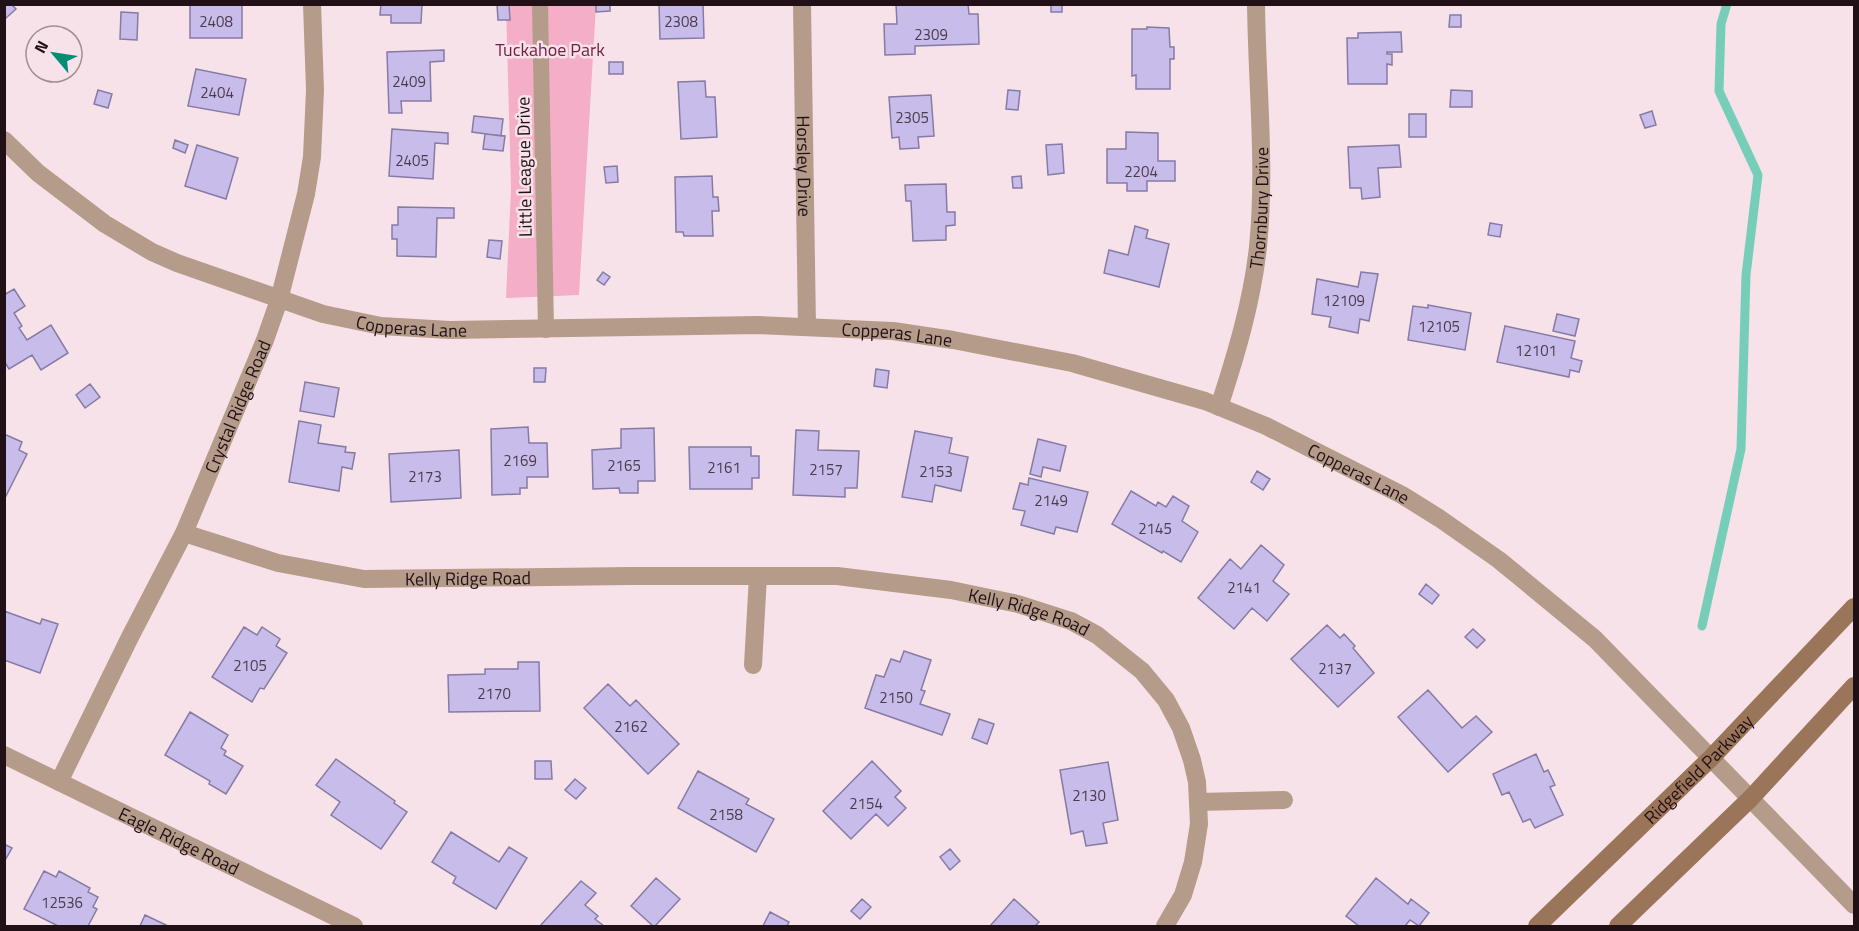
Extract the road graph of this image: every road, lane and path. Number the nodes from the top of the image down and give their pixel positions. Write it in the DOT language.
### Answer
graph roads {
  1 [pos="312,4"];
  2 [pos="540,4"];
  3 [pos="802,4"];
  4 [pos="1256,4"];
  5 [pos="4,141"];
  6 [pos="279,300"];
  7 [pos="807,327"];
  8 [pos="546,330"];
  9 [pos="1219,407"];
  10 [pos="184,533"];
  11 [pos="758,576"];
  12 [pos="1854,607"];
  13 [pos="753,665"];
  14 [pos="1854,686"];
  15 [pos="4,755"];
  16 [pos="1711,758"];
  17 [pos="59,782"];
  18 [pos="1751,798"];
  19 [pos="1284,800"];
  20 [pos="1198,802"];
  21 [pos="1854,905"];
  22 [pos="354,927"];
  23 [pos="1164,927"];
  24 [pos="1537,927"];
  25 [pos="1618,927"];
  1 -- 6 [label="street, Crystal Ridge Road"];
  2 -- 8 [label="lane, Little League Drive"];
  3 -- 7 [label="street, Horsley Drive"];
  4 -- 9 [label="street, Thornbury Drive"];
  5 -- 6 [label="street, Copperas Lane"];
  6 -- 8 [label="street, Copperas Lane"];
  6 -- 10 [label="street, Crystal Ridge Road"];
  7 -- 8 [label="street, Copperas Lane"];
  7 -- 9 [label="street, Copperas Lane"];
  9 -- 16 [label="street, Copperas Lane"];
  10 -- 11 [label="street, Kelly Ridge Road"];
  10 -- 17 [label="street, Crystal Ridge Road"];
  11 -- 13 [label="street"];
  11 -- 20 [label="street, Kelly Ridge Road"];
  12 -- 16 [label="main road, Ridgefield Parkway"];
  14 -- 18 [label="main road"];
  15 -- 17 [label="street, Eagle Ridge Road"];
  16 -- 18 [label="street, Copperas Lane"];
  16 -- 24 [label="main road, Ridgefield Parkway"];
  17 -- 22 [label="street, Eagle Ridge Road"];
  18 -- 21 [label="street, Copperas Lane"];
  18 -- 25 [label="main road"];
  19 -- 20 [label="street"];
  20 -- 23 [label="street, Kelly Ridge Road"];
}
